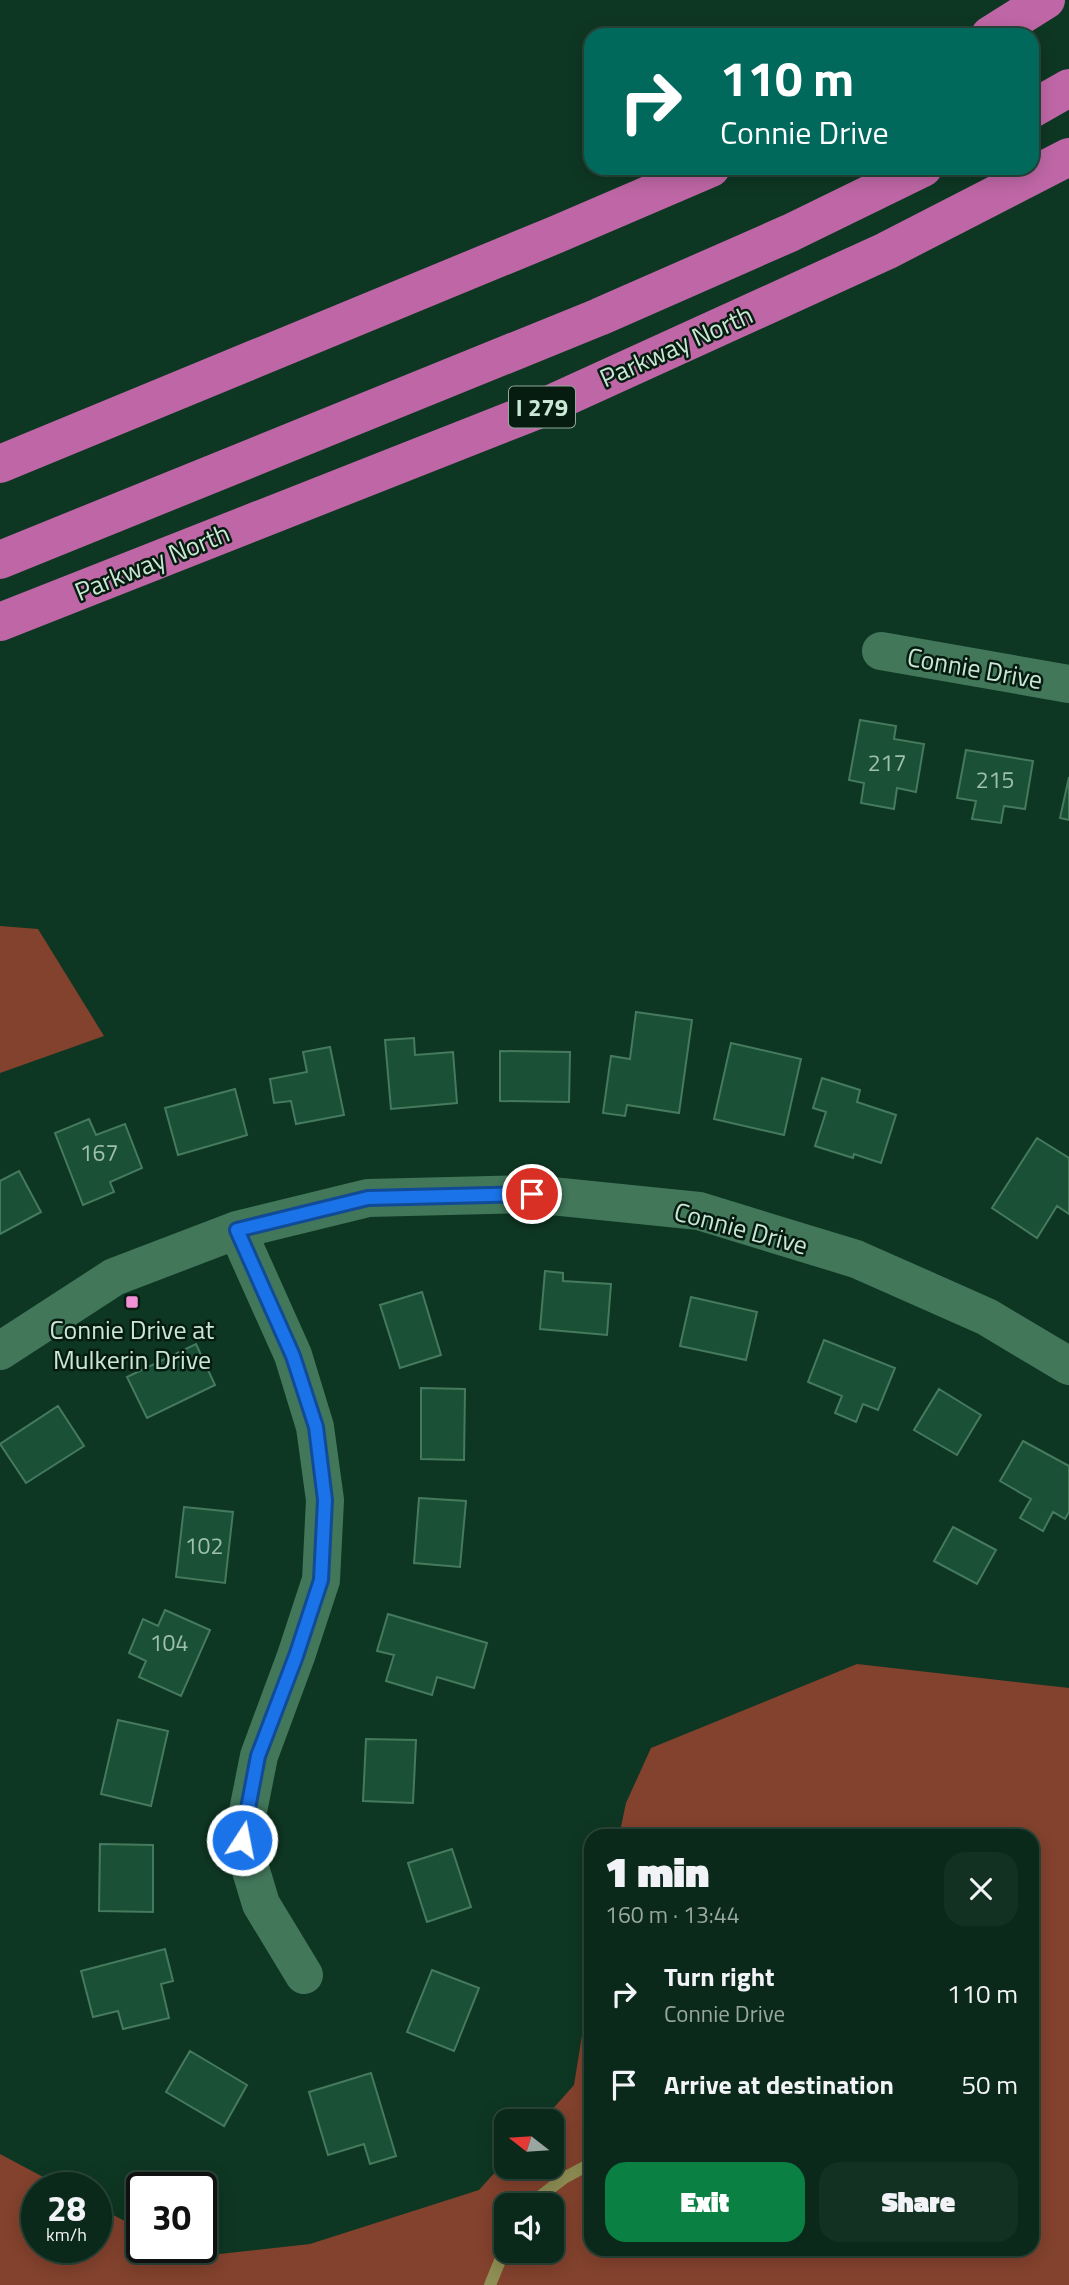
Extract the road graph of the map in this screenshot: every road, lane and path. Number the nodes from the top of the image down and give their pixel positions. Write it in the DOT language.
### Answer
graph roads {
  1 [pos="1046,0"];
  2 [pos="1000,28"];
  3 [pos="1069,88"];
  4 [pos="1039,105"];
  5 [pos="1069,157"];
  6 [pos="1039,172"];
  7 [pos="695,175"];
  8 [pos="909,175"];
  9 [pos="1034,175"];
  10 [pos="0,464"];
  11 [pos="0,560"];
  12 [pos="0,622"];
  13 [pos="881,651"];
  14 [pos="1069,684"];
  15 [pos="237,1230"];
  16 [pos="0,1351"];
  17 [pos="1069,1366"];
  18 [pos="304,1975"];
  1 -- 2 [label="highway"];
  3 -- 4 [label="highway"];
  5 -- 6 [label="highway, Parkway North / I 279"];
  7 -- 10 [label="highway"];
  8 -- 11 [label="highway"];
  9 -- 12 [label="highway, Parkway North / I 279"];
  13 -- 14 [label="street, Connie Drive"];
  15 -- 16 [label="street, Connie Drive"];
  15 -- 17 [label="street, Connie Drive"];
  15 -- 18 [label="street"];
}
